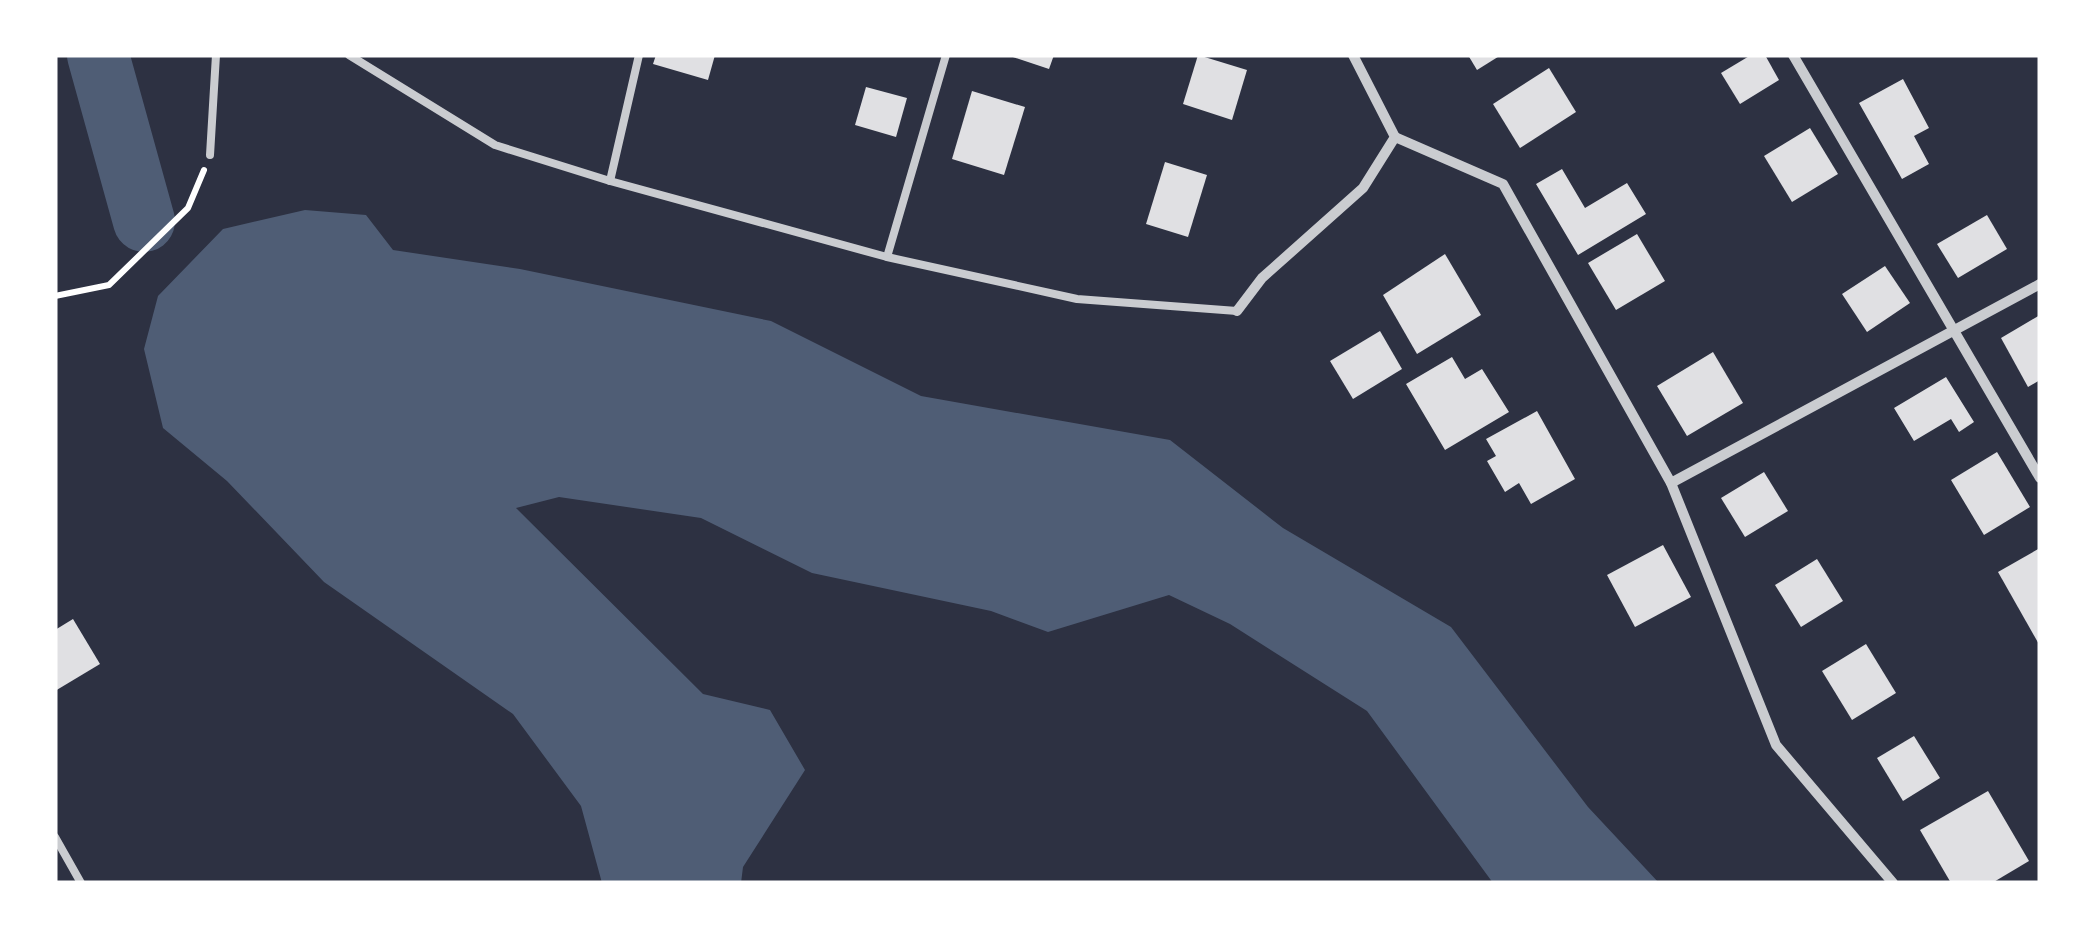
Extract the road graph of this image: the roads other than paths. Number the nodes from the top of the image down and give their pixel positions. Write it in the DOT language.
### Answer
graph roads {
  1 [pos="216,55"];
  2 [pos="349,55"];
  3 [pos="639,55"];
  4 [pos="946,55"];
  5 [pos="1354,55"];
  6 [pos="1794,55"];
  7 [pos="1396,137"];
  8 [pos="210,155"];
  9 [pos="610,181"];
  10 [pos="887,257"];
  11 [pos="2040,284"];
  12 [pos="1237,310"];
  13 [pos="1956,330"];
  14 [pos="2040,478"];
  15 [pos="1672,482"];
  16 [pos="55,838"];
  17 [pos="81,883"];
  18 [pos="1893,883"];
  1 -- 8 [label="lane"];
  2 -- 9 [label="lane"];
  3 -- 9 [label="lane"];
  4 -- 10 [label="lane"];
  5 -- 7 [label="street"];
  6 -- 13 [label="street"];
  7 -- 12 [label="street"];
  7 -- 15 [label="street"];
  9 -- 10 [label="lane"];
  10 -- 12 [label="lane"];
  11 -- 13 [label="street"];
  13 -- 14 [label="street"];
  13 -- 15 [label="street"];
  15 -- 18 [label="street"];
  16 -- 17 [label="lane"];
}
